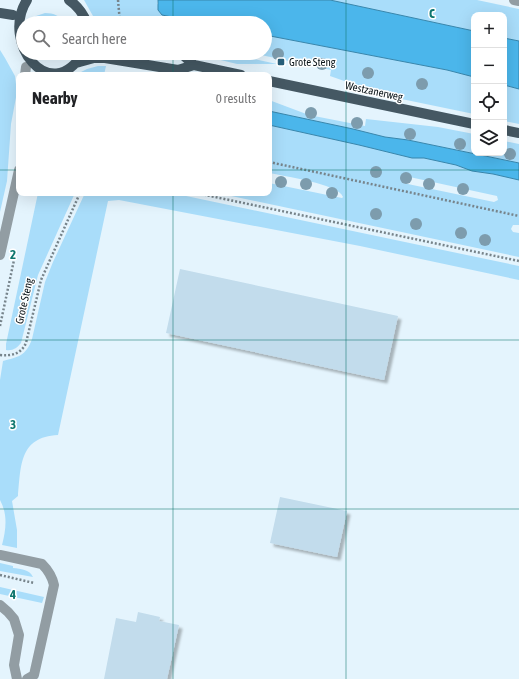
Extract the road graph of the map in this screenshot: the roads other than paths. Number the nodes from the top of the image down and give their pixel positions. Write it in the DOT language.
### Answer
graph roads {
  1 [pos="27,0"];
  2 [pos="69,0"];
  3 [pos="514,0"];
  4 [pos="519,1"];
  5 [pos="0,13"];
  6 [pos="13,15"];
  7 [pos="84,16"];
  8 [pos="10,25"];
  9 [pos="78,60"];
  10 [pos="87,60"];
  11 [pos="117,60"];
  12 [pos="188,60"];
  13 [pos="76,63"];
  14 [pos="194,65"];
  15 [pos="24,68"];
  16 [pos="39,72"];
  17 [pos="56,72"];
  18 [pos="227,72"];
  19 [pos="272,82"];
  20 [pos="471,123"];
  21 [pos="507,131"];
  22 [pos="519,133"];
  23 [pos="16,183"];
  24 [pos="0,255"];
  25 [pos="0,555"];
  26 [pos="0,605"];
  27 [pos="17,679"];
  28 [pos="27,679"];
  1 -- 6 [label="main road"];
  2 -- 7 [label="main road"];
  3 -- 4 [label="street"];
  5 -- 6 [label="main road"];
  6 -- 8 [label="main road"];
  9 -- 13 [label="main road"];
  10 -- 13 [label="main road"];
  11 -- 14 [label="main road"];
  12 -- 14 [label="main road"];
  13 -- 17 [label="main road"];
  14 -- 18 [label="main road"];
  15 -- 16 [label="main road"];
  19 -- 20 [label="main road, Westzanerweg"];
  21 -- 22 [label="main road"];
  23 -- 24 [label="street"];
  25 -- 28 [label="street"];
  26 -- 27 [label="street"];
}
